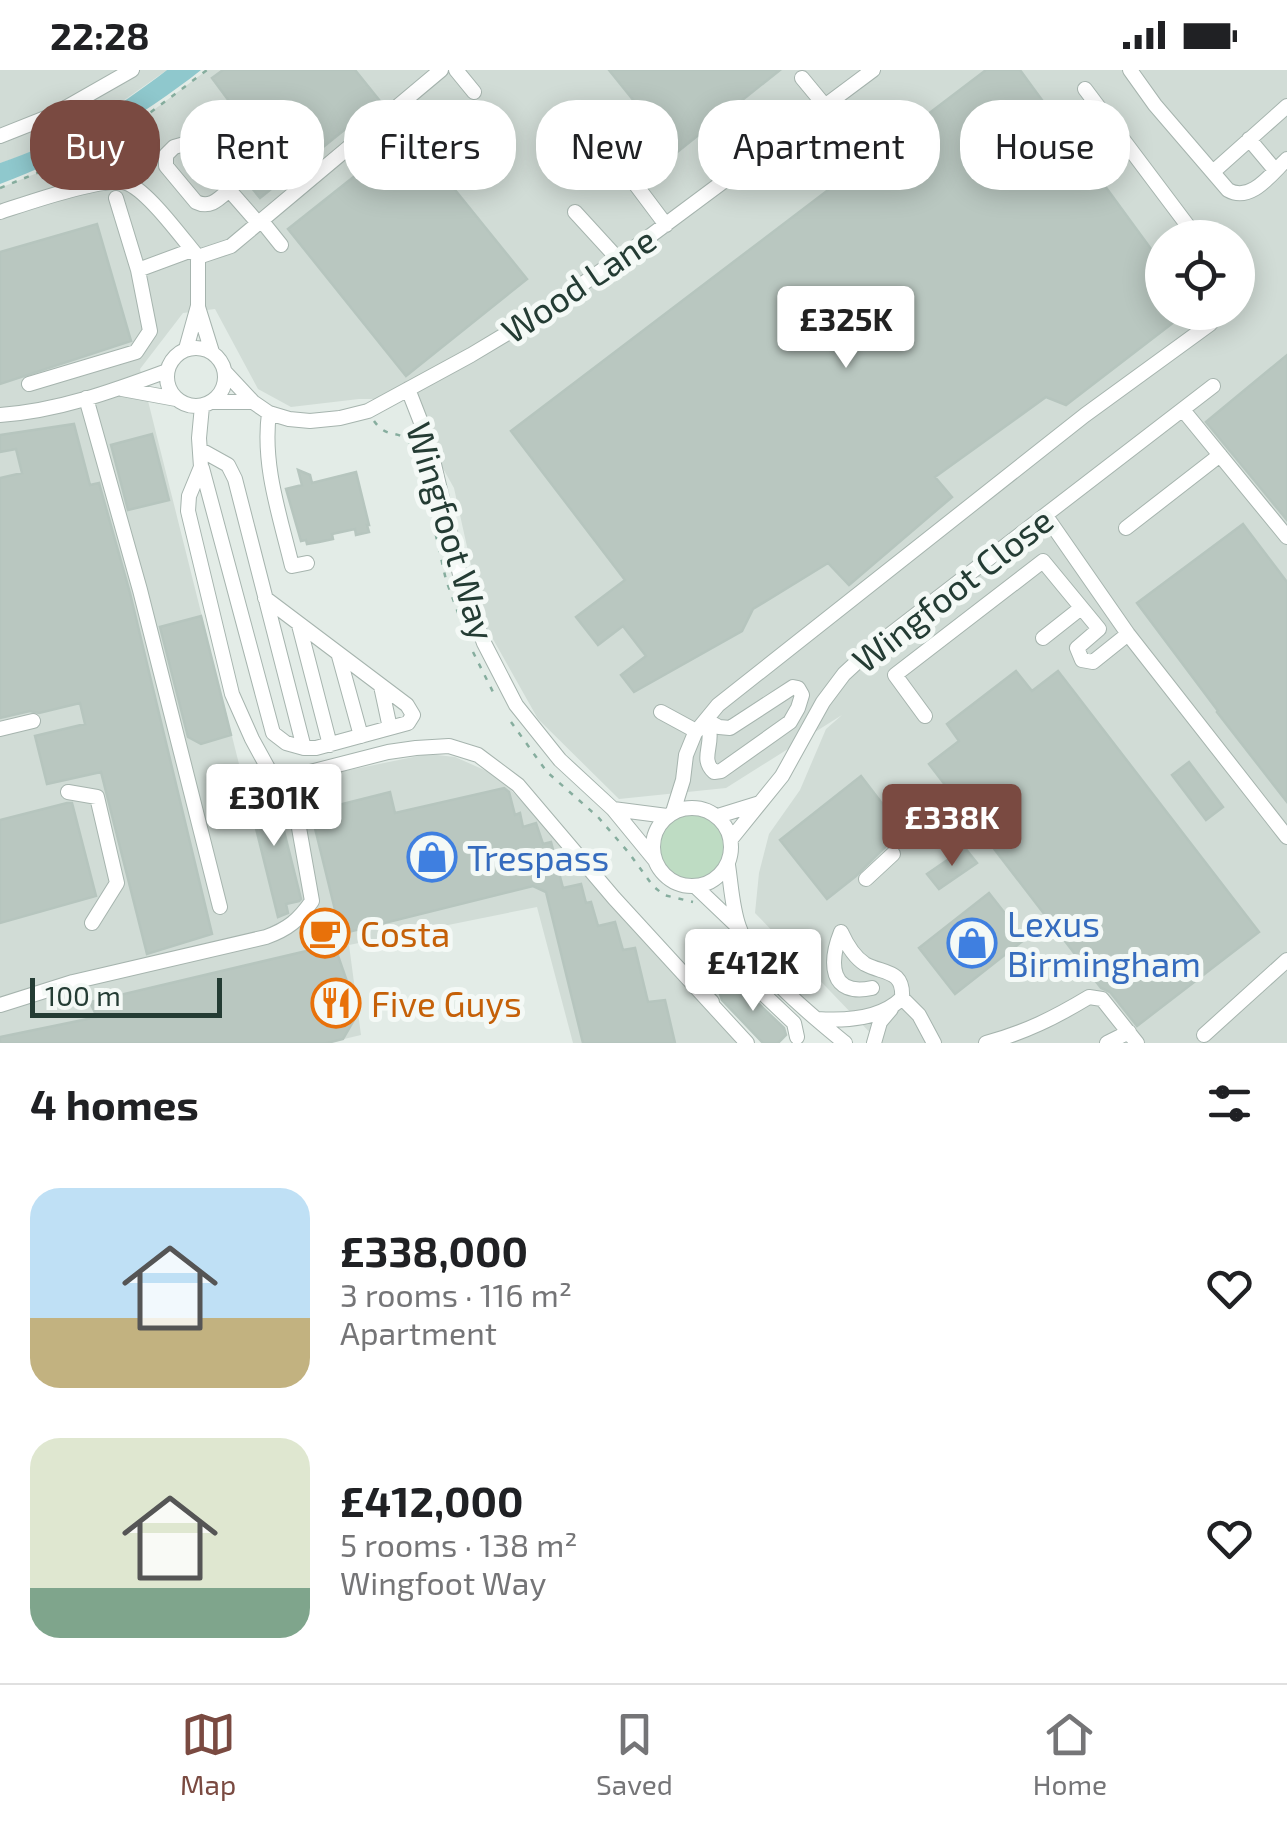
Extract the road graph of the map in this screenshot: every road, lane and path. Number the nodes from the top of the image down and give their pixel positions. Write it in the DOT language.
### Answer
graph roads {
  1 [pos="132,70"];
  2 [pos="206,70"];
  3 [pos="441,70"];
  4 [pos="456,70"];
  5 [pos="873,70"];
  6 [pos="1130,70"];
  7 [pos="802,78"];
  8 [pos="1085,89"];
  9 [pos="474,92"];
  10 [pos="820,100"];
  11 [pos="835,100"];
  12 [pos="1287,106"];
  13 [pos="0,136"];
  14 [pos="1249,140"];
  15 [pos="1281,165"];
  16 [pos="1212,172"];
  17 [pos="0,188"];
  18 [pos="230,190"];
  19 [pos="640,190"];
  20 [pos="713,190"];
  21 [pos="116,198"];
  22 [pos="0,212"];
  23 [pos="575,212"];
  24 [pos="1183,220"];
  25 [pos="260,221"];
  26 [pos="666,225"];
  27 [pos="282,245"];
  28 [pos="195,254"];
  29 [pos="618,259"];
  30 [pos="138,270"];
  31 [pos="198,306"];
  32 [pos="1202,330"];
  33 [pos="186,349"];
  34 [pos="212,352"];
  35 [pos="167,370"];
  36 [pos="225,372"];
  37 [pos="29,384"];
  38 [pos="1213,386"];
  39 [pos="119,389"];
  40 [pos="408,389"];
  41 [pos="86,398"];
  42 [pos="254,402"];
  43 [pos="194,403"];
  44 [pos="1183,410"];
  45 [pos="368,411"];
  46 [pos="269,413"];
  47 [pos="0,415"];
  48 [pos="200,444"];
  49 [pos="1220,455"];
  50 [pos="202,467"];
  51 [pos="421,467"];
  52 [pos="428,500"];
  53 [pos="1046,516"];
  54 [pos="1126,528"];
  55 [pos="1287,537"];
  56 [pos="306,563"];
  57 [pos="265,598"];
  58 [pos="1081,608"];
  59 [pos="299,624"];
  60 [pos="1128,634"];
  61 [pos="1042,638"];
  62 [pos="340,656"];
  63 [pos="381,686"];
  64 [pos="500,704"];
  65 [pos="660,712"];
  66 [pos="925,716"];
  67 [pos="510,720"];
  68 [pos="34,721"];
  69 [pos="707,727"];
  70 [pos="390,728"];
  71 [pos="0,729"];
  72 [pos="361,736"];
  73 [pos="330,745"];
  74 [pos="304,748"];
  75 [pos="683,780"];
  76 [pos="275,781"];
  77 [pos="68,792"];
  78 [pos="760,803"];
  79 [pos="694,808"];
  80 [pos="613,809"];
  81 [pos="670,814"];
  82 [pos="718,816"];
  83 [pos="1287,837"];
  84 [pos="731,839"];
  85 [pos="893,854"];
  86 [pos="654,859"];
  87 [pos="728,864"];
  88 [pos="866,879"];
  89 [pos="696,887"];
  90 [pos="697,904"];
  91 [pos="220,907"];
  92 [pos="92,923"];
  93 [pos="738,927"];
  94 [pos="1287,960"];
  95 [pos="872,988"];
  96 [pos="899,1002"];
  97 [pos="0,1005"];
  98 [pos="817,1020"];
  99 [pos="1037,1026"];
  100 [pos="1204,1035"];
  101 [pos="1133,1038"];
  102 [pos="798,1041"];
  103 [pos="747,1043"];
  104 [pos="756,1043"];
  105 [pos="845,1043"];
  106 [pos="874,1043"];
  107 [pos="934,1043"];
  108 [pos="986,1043"];
  109 [pos="1043,1043"];
  110 [pos="1107,1043"];
  1 -- 13 [label="street"];
  2 -- 17 [label="path"];
  3 -- 25 [label="street"];
  4 -- 9 [label="street"];
  5 -- 11 [label="street, Wood Lane"];
  6 -- 16 [label="street"];
  7 -- 10 [label="street"];
  8 -- 24 [label="street"];
  12 -- 14 [label="street"];
  14 -- 15 [label="street"];
  14 -- 16 [label="street"];
  15 -- 16 [label="street"];
  18 -- 18 [label="street"];
  18 -- 25 [label="street"];
  19 -- 26 [label="street"];
  20 -- 26 [label="street, Wood Lane"];
  21 -- 30 [label="street"];
  22 -- 28 [label="street"];
  23 -- 29 [label="street"];
  25 -- 27 [label="street"];
  25 -- 28 [label="street"];
  26 -- 29 [label="street, Wood Lane"];
  28 -- 30 [label="street"];
  28 -- 31 [label="street"];
  29 -- 40 [label="street, Wood Lane"];
  30 -- 37 [label="street"];
  31 -- 33 [label="street"];
  31 -- 34 [label="street"];
  32 -- 69 [label="street"];
  33 -- 34 [label="street"];
  33 -- 35 [label="street"];
  34 -- 36 [label="street"];
  35 -- 39 [label="street"];
  35 -- 43 [label="street"];
  36 -- 42 [label="street, Wood Lane"];
  36 -- 43 [label="street"];
  38 -- 44 [label="street, Wingfoot Close"];
  39 -- 41 [label="street"];
  39 -- 43 [label="street"];
  40 -- 45 [label="street, Wood Lane"];
  40 -- 80 [label="street, Wingfoot Way"];
  41 -- 47 [label="street"];
  41 -- 91 [label="street"];
  42 -- 43 [label="street"];
  42 -- 46 [label="street, Wood Lane"];
  43 -- 48 [label="street"];
  44 -- 49 [label="street"];
  44 -- 53 [label="street, Wingfoot Close"];
  45 -- 46 [label="street, Wood Lane"];
  45 -- 51 [label="path"];
  46 -- 56 [label="street"];
  48 -- 50 [label="street"];
  48 -- 57 [label="street"];
  49 -- 54 [label="street"];
  49 -- 55 [label="street"];
  50 -- 74 [label="street"];
  50 -- 76 [label="street"];
  52 -- 64 [label="path"];
  53 -- 60 [label="street"];
  53 -- 78 [label="street, Wingfoot Close"];
  57 -- 59 [label="street"];
  57 -- 74 [label="street"];
  58 -- 60 [label="street"];
  58 -- 61 [label="street"];
  58 -- 66 [label="street"];
  59 -- 62 [label="street"];
  59 -- 73 [label="street"];
  60 -- 83 [label="street"];
  62 -- 63 [label="street"];
  62 -- 72 [label="street"];
  63 -- 70 [label="street"];
  63 -- 70 [label="street"];
  65 -- 69 [label="street"];
  67 -- 90 [label="path"];
  68 -- 71 [label="street"];
  69 -- 69 [label="street"];
  69 -- 75 [label="street"];
  70 -- 72 [label="street"];
  72 -- 73 [label="street"];
  73 -- 74 [label="street"];
  75 -- 79 [label="street"];
  75 -- 81 [label="street"];
  76 -- 97 [label="street"];
  76 -- 103 [label="street"];
  77 -- 92 [label="street"];
  78 -- 82 [label="street"];
  78 -- 84 [label="street, Wingfoot Close"];
  79 -- 81 [label="street"];
  79 -- 82 [label="street"];
  80 -- 81 [label="street"];
  80 -- 86 [label="street, Wingfoot Way"];
  81 -- 86 [label="street"];
  82 -- 84 [label="street"];
  84 -- 87 [label="street"];
  85 -- 88 [label="street"];
  86 -- 89 [label="street"];
  87 -- 89 [label="street"];
  87 -- 93 [label="street"];
  89 -- 93 [label="street"];
  93 -- 98 [label="street"];
  94 -- 100 [label="street"];
  95 -- 96 [label="street"];
  96 -- 98 [label="street"];
  96 -- 106 [label="street"];
  96 -- 107 [label="street"];
  98 -- 105 [label="street"];
  99 -- 101 [label="street"];
  99 -- 108 [label="street"];
  99 -- 109 [label="street"];
  101 -- 110 [label="street"];
  102 -- 104 [label="street"];
}
